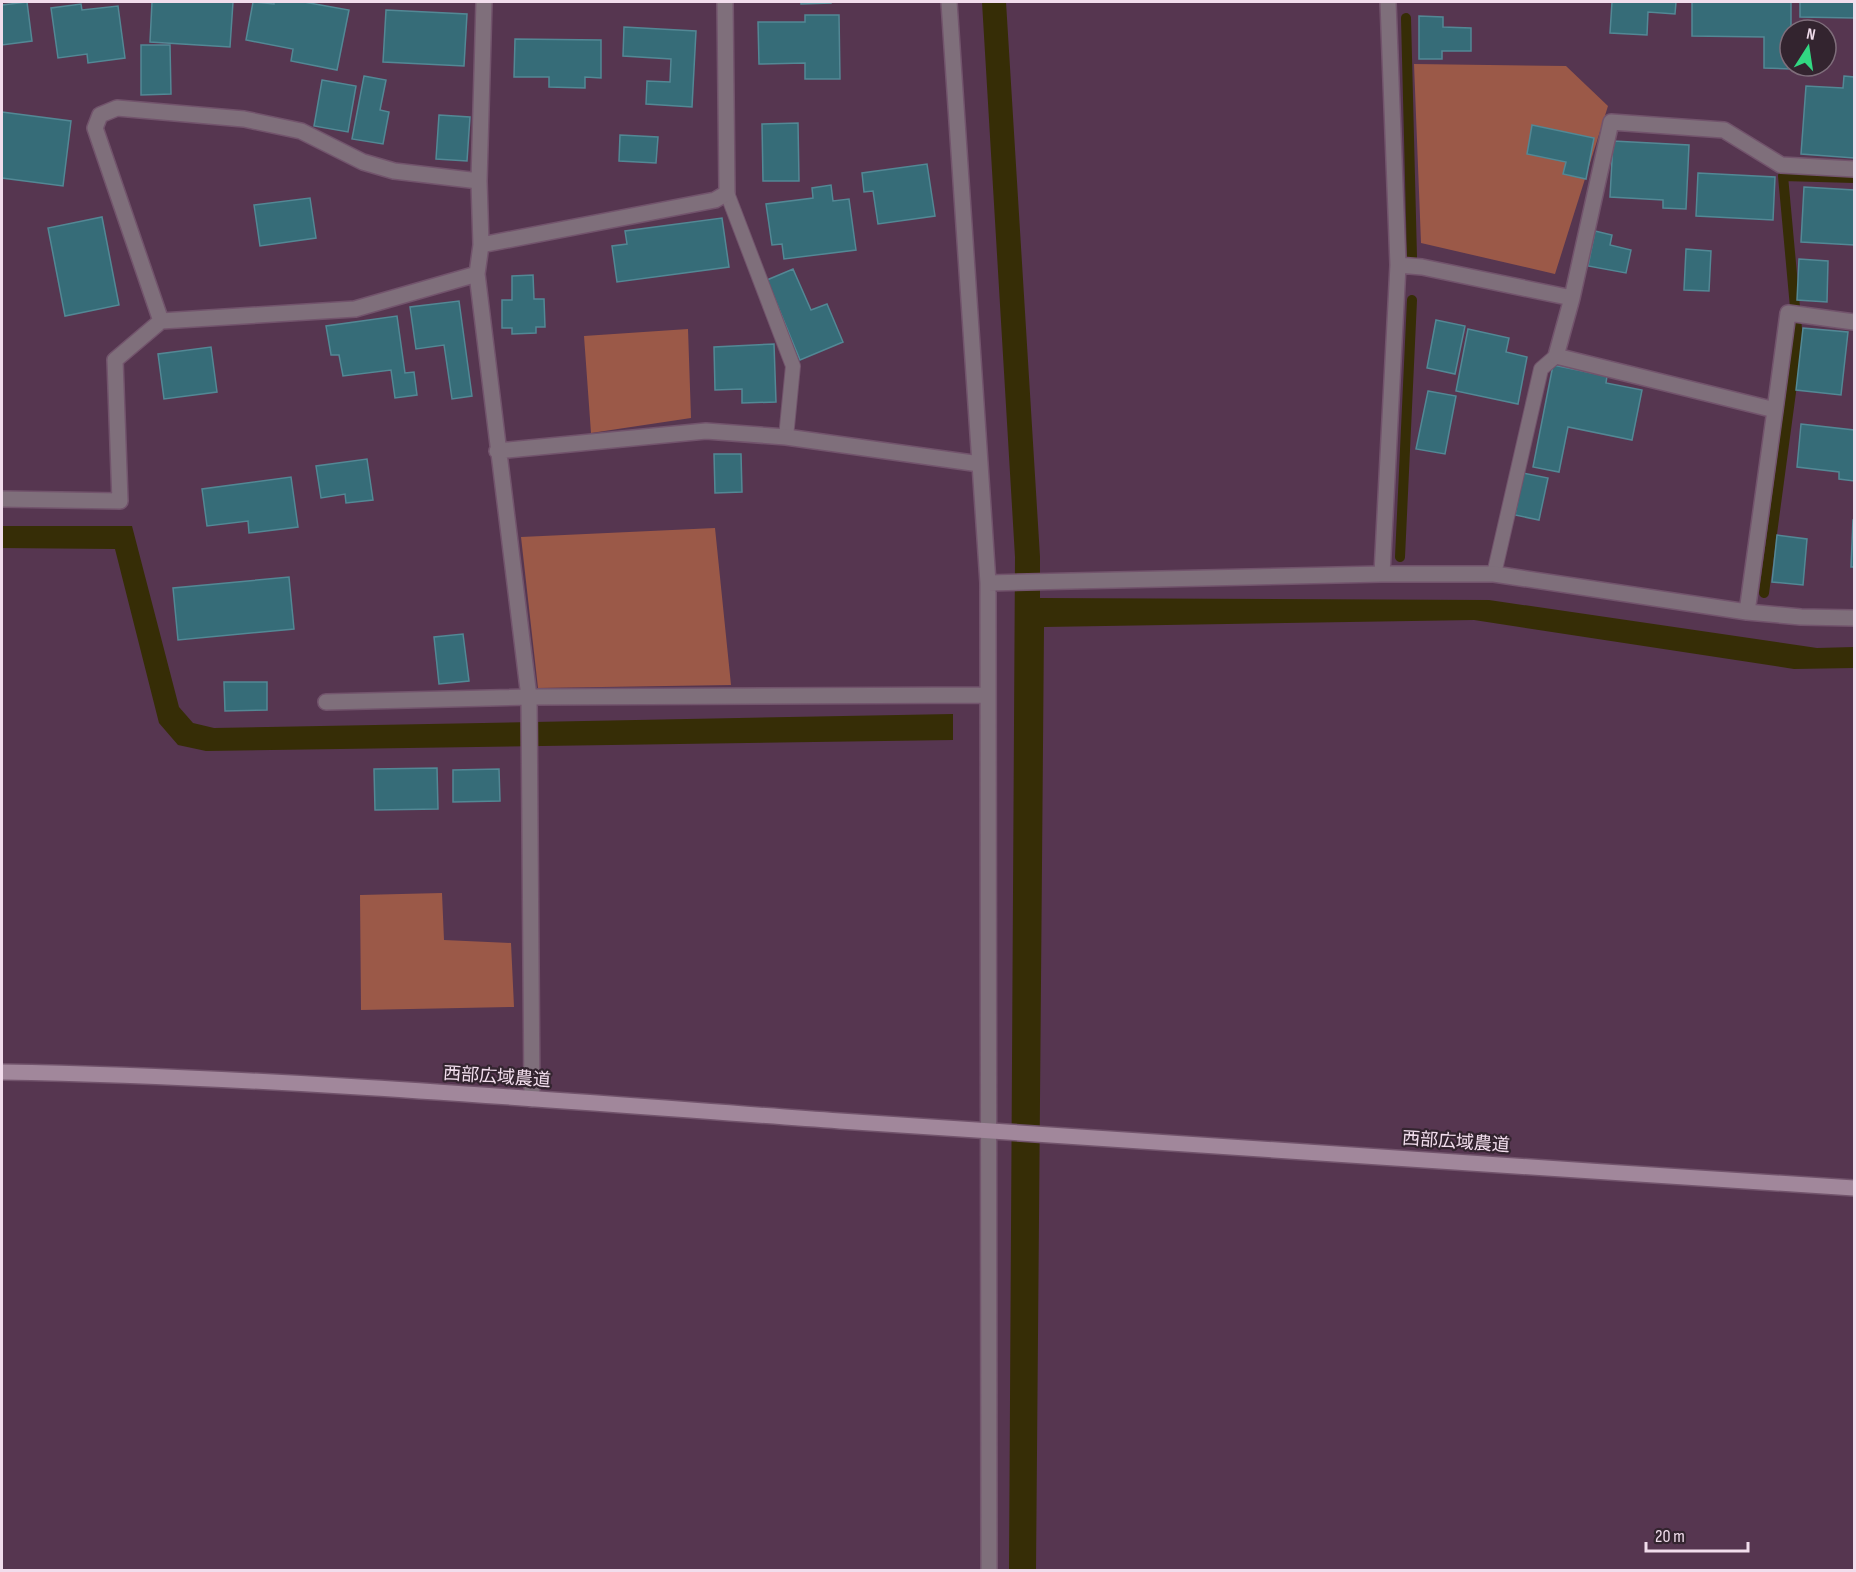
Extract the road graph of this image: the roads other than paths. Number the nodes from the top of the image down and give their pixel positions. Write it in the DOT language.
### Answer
graph roads {
  1 [pos="484,2"];
  2 [pos="725,2"];
  3 [pos="949,2"];
  4 [pos="1388,2"];
  5 [pos="1854,169"];
  6 [pos="479,181"];
  7 [pos="727,193"];
  8 [pos="481,246"];
  9 [pos="1398,265"];
  10 [pos="477,274"];
  11 [pos="1572,298"];
  12 [pos="161,321"];
  13 [pos="1854,322"];
  14 [pos="1556,356"];
  15 [pos="1775,410"];
  16 [pos="786,437"];
  17 [pos="498,451"];
  18 [pos="980,464"];
  19 [pos="2,499"];
  20 [pos="1382,574"];
  21 [pos="1494,574"];
  22 [pos="996,583"];
  23 [pos="1747,612"];
  24 [pos="1854,618"];
  25 [pos="988,695"];
  26 [pos="326,702"];
  27 [pos="529,704"];
  28 [pos="2,1072"];
  29 [pos="532,1099"];
  30 [pos="990,1131"];
  31 [pos="1854,1188"];
  32 [pos="989,1570"];
  1 -- 6 [label="street"];
  2 -- 7 [label="street"];
  3 -- 18 [label="street"];
  4 -- 9 [label="street"];
  5 -- 11 [label="street"];
  6 -- 8 [label="street"];
  6 -- 12 [label="street"];
  7 -- 8 [label="street"];
  7 -- 16 [label="lane"];
  8 -- 10 [label="street"];
  9 -- 11 [label="street"];
  9 -- 20 [label="street"];
  10 -- 12 [label="street"];
  10 -- 17 [label="street"];
  11 -- 14 [label="street"];
  12 -- 19 [label="street"];
  13 -- 15 [label="street"];
  14 -- 15 [label="street"];
  14 -- 21 [label="lane"];
  15 -- 23 [label="street"];
  16 -- 17 [label="street"];
  16 -- 18 [label="street"];
  17 -- 27 [label="street"];
  18 -- 22 [label="street"];
  20 -- 21 [label="street"];
  20 -- 22 [label="street"];
  21 -- 23 [label="street"];
  22 -- 25 [label="street"];
  23 -- 24 [label="street"];
  25 -- 27 [label="street"];
  25 -- 30 [label="street"];
  26 -- 27 [label="street"];
  27 -- 29 [label="street"];
  28 -- 29 [label="street, 西部広域農道"];
  29 -- 30 [label="street, 西部広域農道"];
  30 -- 31 [label="street, 西部広域農道"];
  30 -- 32 [label="street"];
}
